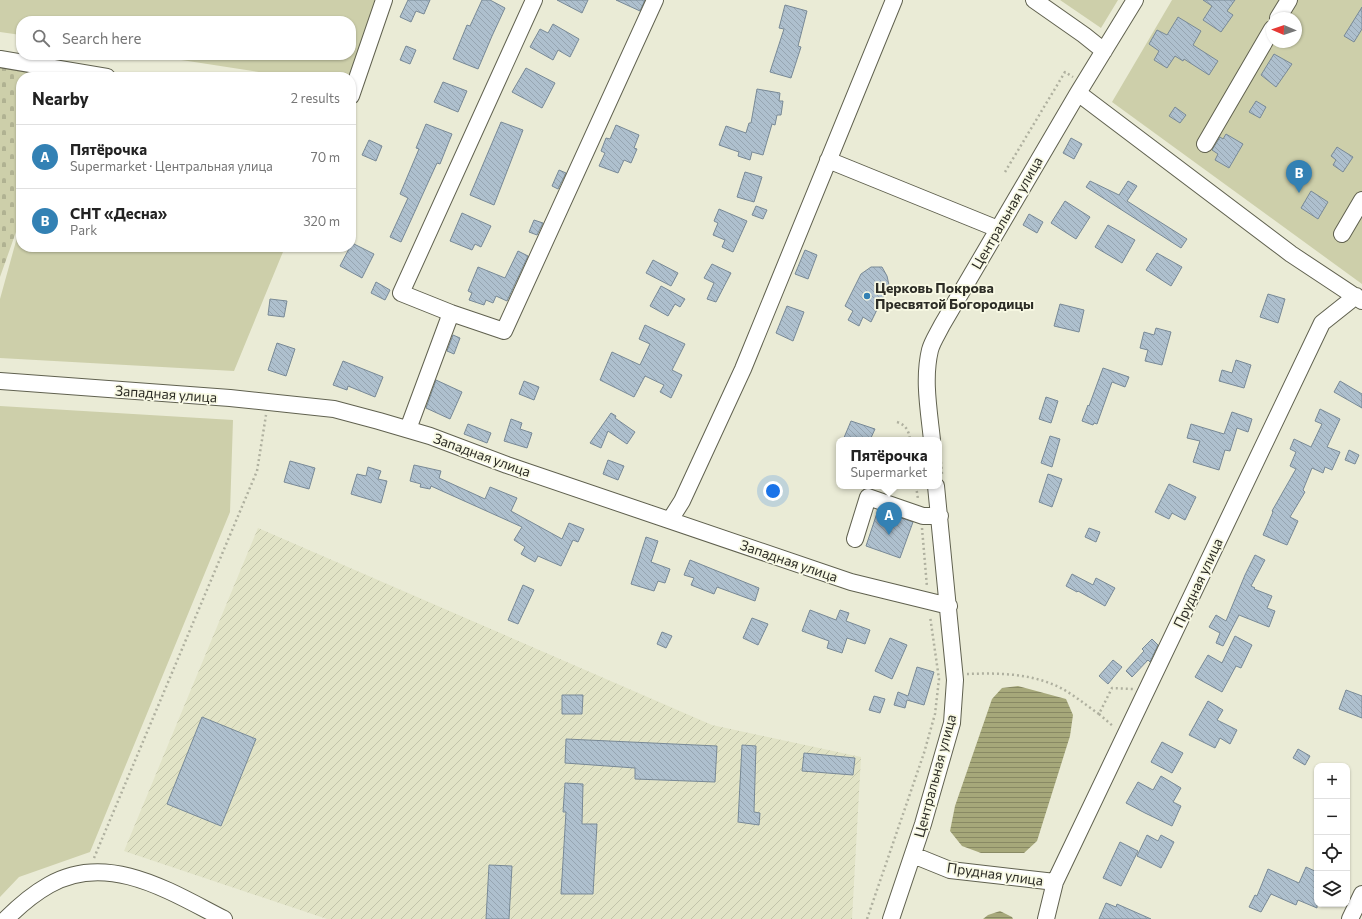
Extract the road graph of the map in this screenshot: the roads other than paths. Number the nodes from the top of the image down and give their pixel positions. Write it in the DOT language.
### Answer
graph roads {
  1 [pos="384,0"];
  2 [pos="534,0"];
  3 [pos="655,0"];
  4 [pos="894,0"];
  5 [pos="1034,0"];
  6 [pos="1134,0"];
  7 [pos="1289,0"];
  8 [pos="1282,12"];
  9 [pos="1266,39"];
  10 [pos="1104,51"];
  11 [pos="0,59"];
  12 [pos="77,72"];
  13 [pos="356,81"];
  14 [pos="1078,93"];
  15 [pos="1205,144"];
  16 [pos="828,160"];
  17 [pos="1362,200"];
  18 [pos="998,229"];
  19 [pos="1342,234"];
  20 [pos="1359,299"];
  21 [pos="451,313"];
  22 [pos="0,381"];
  23 [pos="408,429"];
  24 [pos="932,437"];
  25 [pos="936,489"];
  26 [pos="940,516"];
  27 [pos="670,520"];
  28 [pos="855,539"];
  29 [pos="949,606"];
  30 [pos="913,855"];
  31 [pos="1055,882"];
  32 [pos="1362,894"];
  33 [pos="6,919"];
  34 [pos="224,919"];
  35 [pos="891,919"];
  36 [pos="1046,919"];
  37 [pos="1350,919"];
  1 -- 13 [label="street"];
  2 -- 21 [label="street"];
  3 -- 21 [label="street"];
  4 -- 16 [label="street"];
  5 -- 10 [label="street"];
  6 -- 10 [label="street, Центральная улица"];
  7 -- 8 [label="street"];
  9 -- 15 [label="street"];
  10 -- 14 [label="street, Центральная улица"];
  11 -- 12 [label="street"];
  14 -- 18 [label="street, Центральная улица"];
  14 -- 20 [label="street"];
  16 -- 18 [label="street"];
  16 -- 27 [label="street"];
  17 -- 19 [label="street"];
  18 -- 24 [label="street, Центральная улица"];
  20 -- 31 [label="street, Прудная улица"];
  21 -- 23 [label="street"];
  22 -- 23 [label="street, Западная улица"];
  23 -- 27 [label="street, Западная улица"];
  25 -- 26 [label="street, Центральная улица"];
  26 -- 28 [label="street"];
  26 -- 29 [label="street, Центральная улица"];
  27 -- 29 [label="street, Западная улица"];
  29 -- 30 [label="street, Центральная улица"];
  30 -- 31 [label="street, Прудная улица"];
  30 -- 35 [label="street, Центральная улица"];
  31 -- 36 [label="street, Прудная улица"];
  32 -- 37 [label="street"];
  33 -- 34 [label="street"];
}
